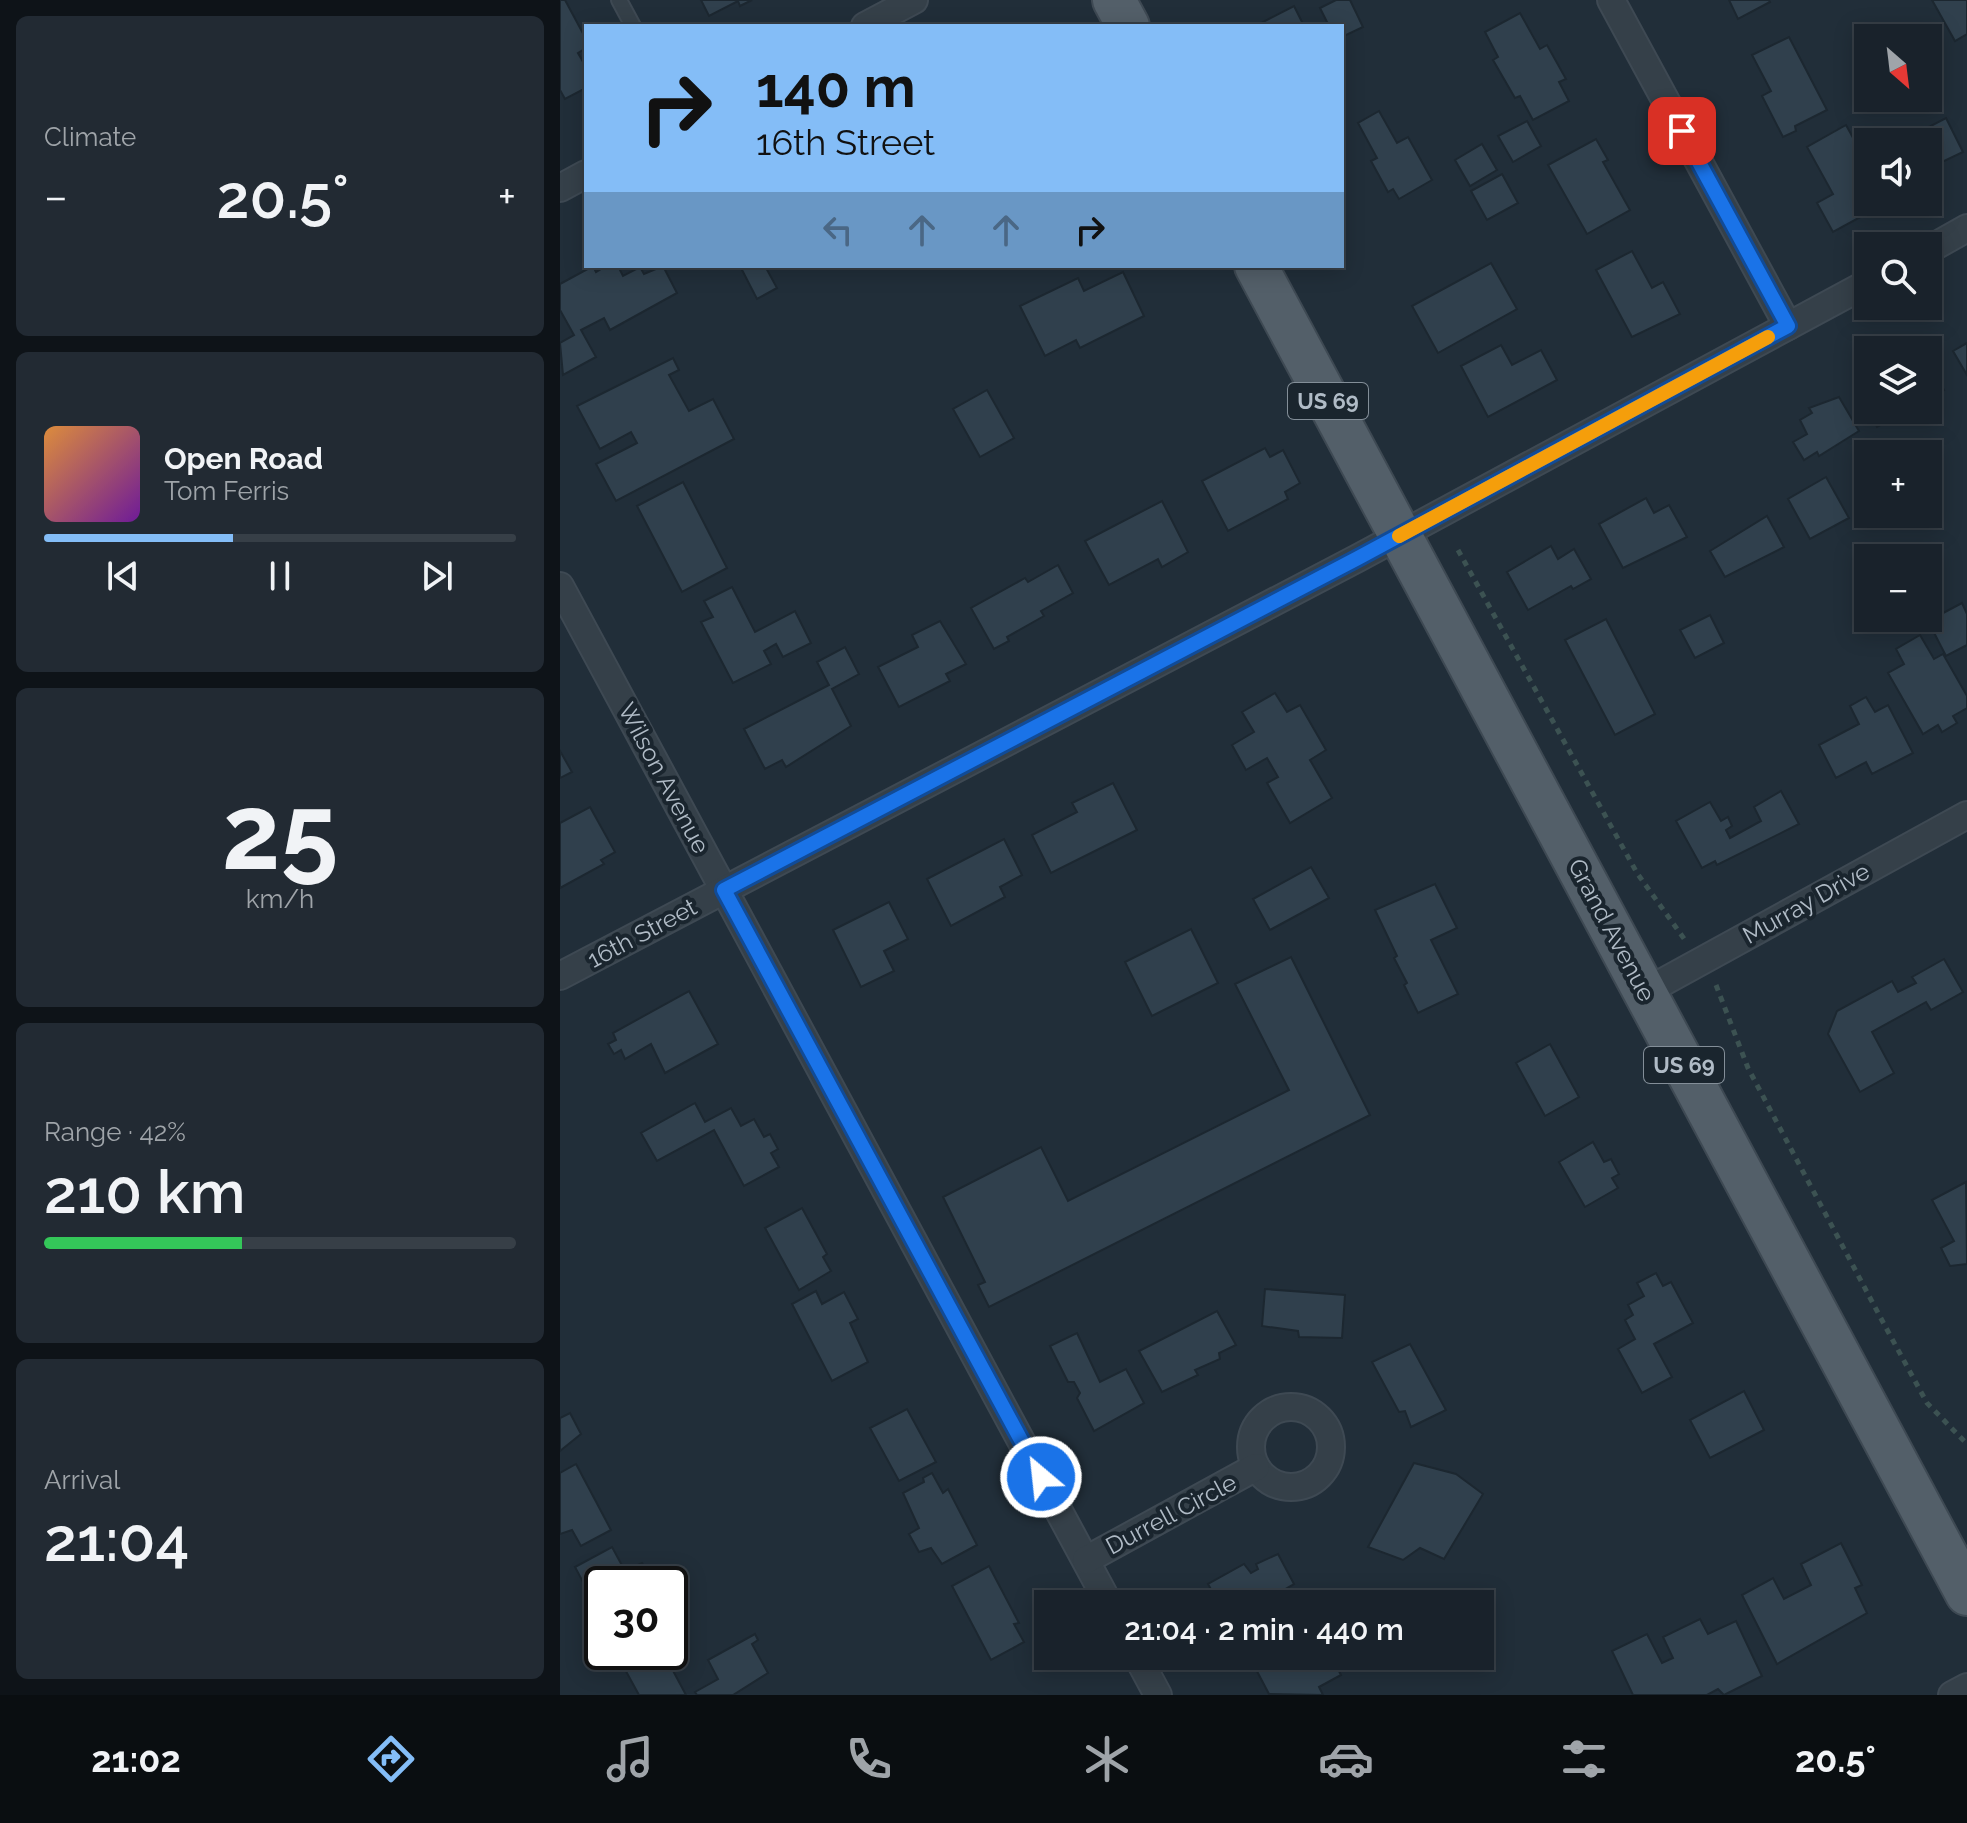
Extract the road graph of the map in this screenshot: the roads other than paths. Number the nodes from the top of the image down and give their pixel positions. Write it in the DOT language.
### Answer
graph roads {
  1 [pos="619,0"];
  2 [pos="914,0"];
  3 [pos="1114,0"];
  4 [pos="1611,0"];
  5 [pos="632,24"];
  6 [pos="869,24"];
  7 [pos="1127,24"];
  8 [pos="584,175"];
  9 [pos="560,188"];
  10 [pos="1967,228"];
  11 [pos="1942,242"];
  12 [pos="1257,268"];
  13 [pos="1854,291"];
  14 [pos="1788,326"];
  15 [pos="1400,535"];
  16 [pos="560,586"];
  17 [pos="1967,815"];
  18 [pos="724,890"];
  19 [pos="560,976"];
  20 [pos="1645,992"];
  21 [pos="1256,1467"];
  22 [pos="1086,1560"];
  23 [pos="1102,1590"];
  24 [pos="1967,1594"];
  25 [pos="1145,1670"];
  26 [pos="1967,1687"];
  27 [pos="1158,1695"];
  28 [pos="1952,1695"];
  1 -- 5 [label="lane"];
  2 -- 6 [label="street"];
  3 -- 7 [label="main road"];
  4 -- 14 [label="street"];
  8 -- 9 [label="street"];
  10 -- 11 [label="street"];
  12 -- 15 [label="main road, Grand Avenue / US 69"];
  13 -- 14 [label="street, 16th Street"];
  14 -- 15 [label="street, 16th Street"];
  15 -- 18 [label="street, 16th Street"];
  15 -- 20 [label="main road, Grand Avenue / US 69"];
  16 -- 18 [label="street, Wilson Avenue"];
  17 -- 20 [label="street, Murray Drive"];
  18 -- 19 [label="street, 16th Street"];
  18 -- 22 [label="street, Wilson Avenue"];
  20 -- 24 [label="main road, Grand Avenue / US 69"];
  21 -- 22 [label="street, Durrell Circle"];
  22 -- 23 [label="street, Wilson Avenue"];
  25 -- 27 [label="street"];
  26 -- 28 [label="street"];
}
